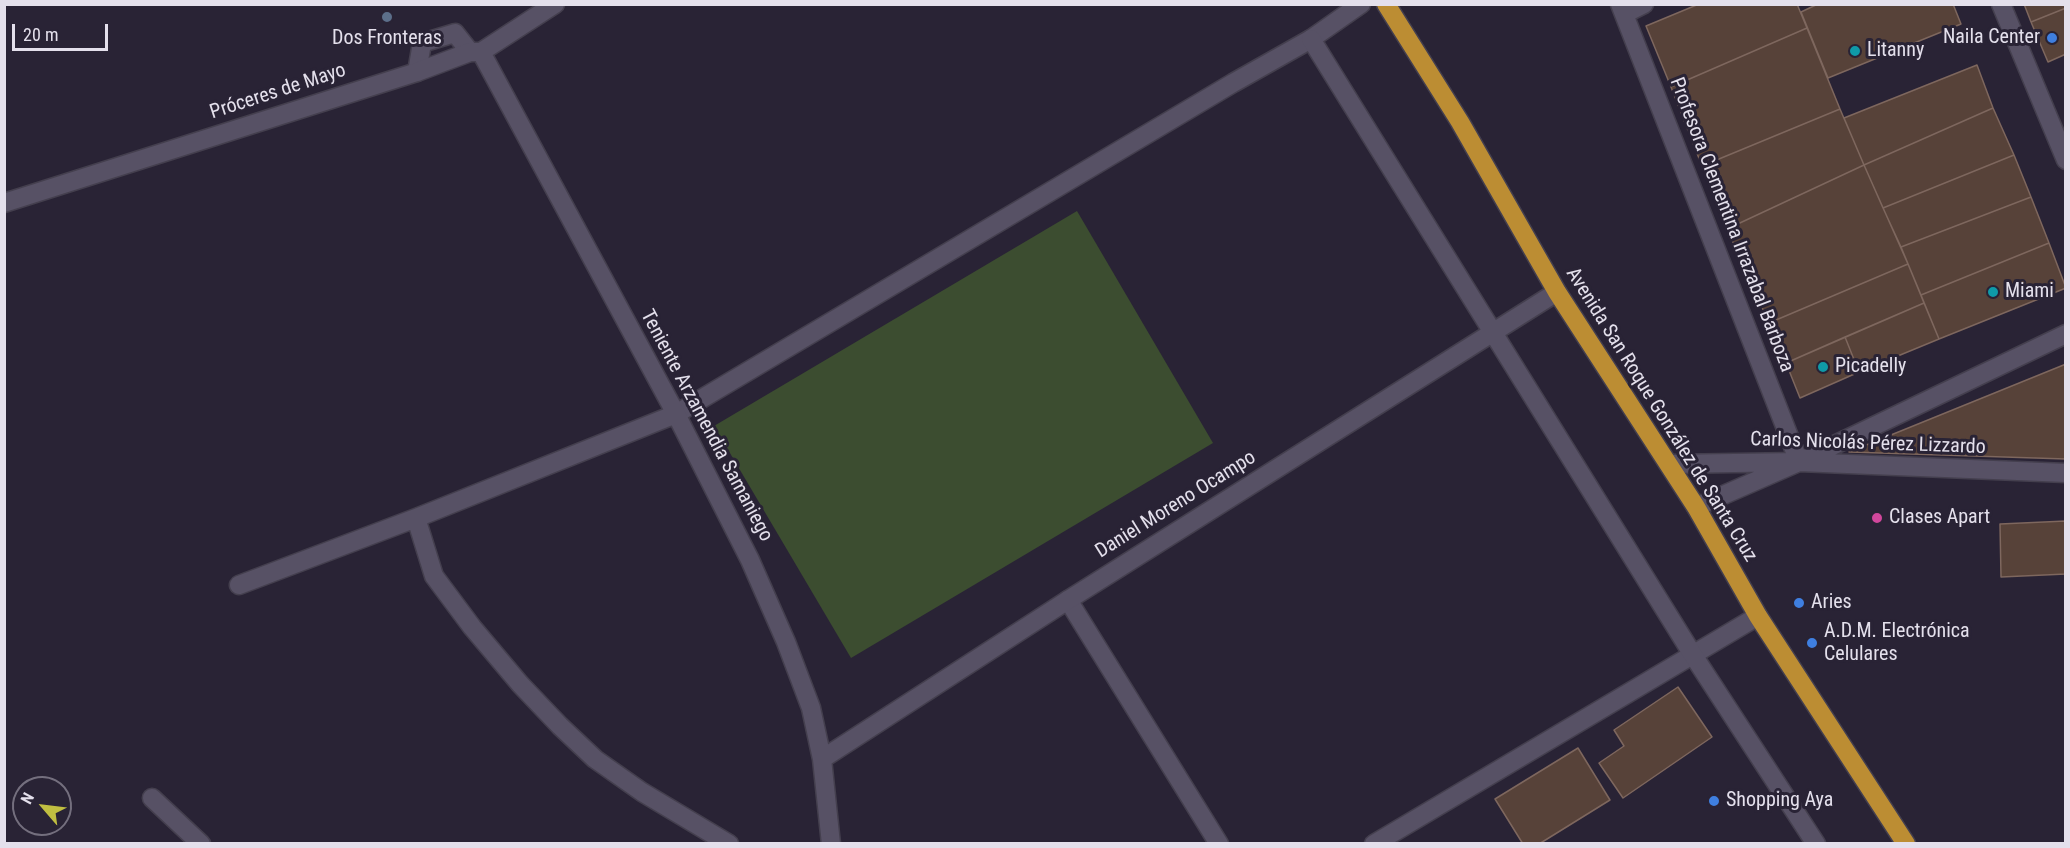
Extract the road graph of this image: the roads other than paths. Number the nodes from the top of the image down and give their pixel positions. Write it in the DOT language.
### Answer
graph roads {
  1 [pos="555,4"];
  2 [pos="1361,4"];
  3 [pos="1386,4"];
  4 [pos="1644,4"];
  5 [pos="2001,4"];
  6 [pos="1622,9"];
  7 [pos="1311,39"];
  8 [pos="475,52"];
  9 [pos="417,72"];
  10 [pos="2066,160"];
  11 [pos="4,203"];
  12 [pos="1557,292"];
  13 [pos="1493,332"];
  14 [pos="2066,334"];
  15 [pos="676,414"];
  16 [pos="1799,462"];
  17 [pos="1670,465"];
  18 [pos="2066,473"];
  19 [pos="1696,507"];
  20 [pos="416,518"];
  21 [pos="239,585"];
  22 [pos="1068,600"];
  23 [pos="1758,616"];
  24 [pos="1693,655"];
  25 [pos="822,759"];
  26 [pos="152,798"];
  27 [pos="201,843"];
  28 [pos="729,843"];
  29 [pos="831,843"];
  30 [pos="1219,843"];
  31 [pos="1374,843"];
  32 [pos="1816,843"];
  33 [pos="1906,843"];
  1 -- 8 [label="street, Próceres de Mayo"];
  2 -- 7 [label="street"];
  3 -- 12 [label="highway, Avenida San Roque González de Santa Cruz"];
  4 -- 6 [label="street"];
  5 -- 10 [label="street"];
  6 -- 16 [label="street, Profesora Clementina Irrazabal Barboza"];
  7 -- 13 [label="street"];
  7 -- 15 [label="street"];
  8 -- 9 [label="street, Próceres de Mayo"];
  8 -- 9 [label="street"];
  8 -- 15 [label="street, Teniente Arzamendia Samaniego"];
  9 -- 11 [label="street, Próceres de Mayo"];
  12 -- 13 [label="street, Daniel Moreno Ocampo"];
  12 -- 17 [label="highway, Avenida San Roque González de Santa Cruz"];
  13 -- 22 [label="street, Daniel Moreno Ocampo"];
  13 -- 24 [label="street"];
  14 -- 16 [label="street"];
  15 -- 20 [label="street"];
  15 -- 25 [label="street, Teniente Arzamendia Samaniego"];
  16 -- 17 [label="street, Carlos Nicolás Pérez Lizzardo"];
  16 -- 18 [label="street, Carlos Nicolás Pérez Lizzardo"];
  16 -- 19 [label="street"];
  17 -- 19 [label="highway, Avenida San Roque González de Santa Cruz"];
  19 -- 23 [label="highway, Avenida San Roque González de Santa Cruz"];
  20 -- 21 [label="street"];
  20 -- 28 [label="street"];
  22 -- 25 [label="street, Daniel Moreno Ocampo"];
  22 -- 30 [label="street"];
  23 -- 24 [label="street"];
  23 -- 33 [label="highway, Avenida San Roque González de Santa Cruz"];
  24 -- 31 [label="street"];
  24 -- 32 [label="street"];
  25 -- 29 [label="street, Teniente Arzamendia Samaniego"];
  26 -- 27 [label="street"];
}
